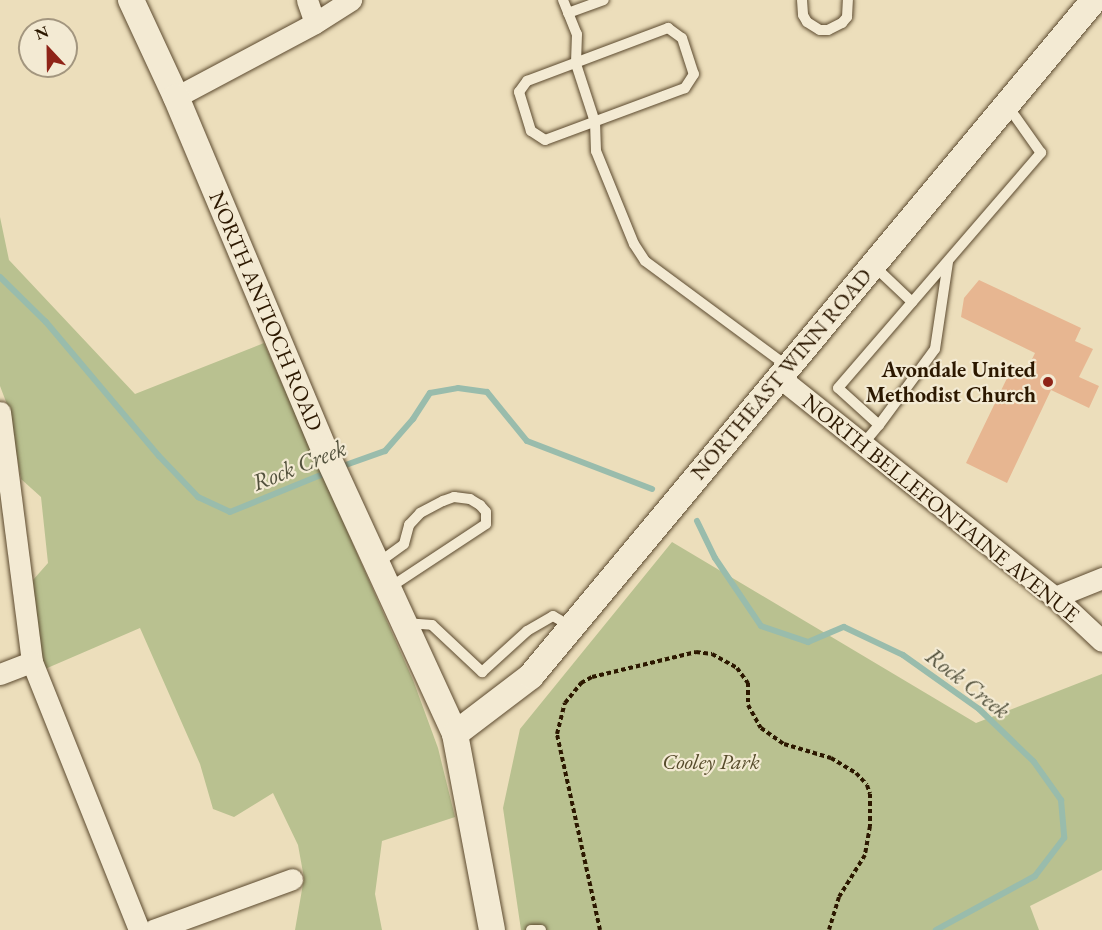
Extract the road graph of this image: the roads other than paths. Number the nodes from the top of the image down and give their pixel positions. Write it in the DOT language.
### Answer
graph roads {
  1 [pos="131,0"];
  2 [pos="307,0"];
  3 [pos="351,0"];
  4 [pos="563,0"];
  5 [pos="604,0"];
  6 [pos="802,0"];
  7 [pos="848,0"];
  8 [pos="1094,0"];
  9 [pos="568,13"];
  10 [pos="315,23"];
  11 [pos="576,64"];
  12 [pos="176,97"];
  13 [pos="1006,104"];
  14 [pos="595,122"];
  15 [pos="948,261"];
  16 [pos="872,265"];
  17 [pos="912,302"];
  18 [pos="783,372"];
  19 [pos="0,412"];
  20 [pos="879,425"];
  21 [pos="863,444"];
  22 [pos="378,563"];
  23 [pos="1102,578"];
  24 [pos="389,588"];
  25 [pos="1055,597"];
  26 [pos="404,622"];
  27 [pos="572,627"];
  28 [pos="1102,640"];
  29 [pos="32,662"];
  30 [pos="0,674"];
  31 [pos="455,734"];
  32 [pos="292,879"];
  33 [pos="140,930"];
  34 [pos="153,930"];
  35 [pos="492,930"];
  36 [pos="531,930"];
  37 [pos="541,930"];
  1 -- 12 [label="street, NORTH ANTIOCH ROAD"];
  2 -- 10 [label="street"];
  3 -- 10 [label="street"];
  4 -- 9 [label="lane"];
  5 -- 9 [label="lane"];
  6 -- 7 [label="lane"];
  8 -- 13 [label="street, NORTHEAST WINN ROAD"];
  9 -- 11 [label="lane"];
  10 -- 12 [label="street"];
  11 -- 14 [label="lane"];
  11 -- 14 [label="lane"];
  11 -- 14 [label="lane"];
  12 -- 22 [label="street, NORTH ANTIOCH ROAD"];
  13 -- 15 [label="lane"];
  13 -- 16 [label="street, NORTHEAST WINN ROAD"];
  14 -- 18 [label="lane"];
  15 -- 17 [label="lane"];
  15 -- 20 [label="lane"];
  16 -- 17 [label="lane"];
  16 -- 18 [label="street, NORTHEAST WINN ROAD"];
  17 -- 20 [label="lane"];
  18 -- 21 [label="street, NORTH BELLEFONTAINE AVENUE"];
  18 -- 27 [label="street, NORTHEAST WINN ROAD"];
  19 -- 29 [label="street"];
  20 -- 21 [label="lane"];
  21 -- 25 [label="street, NORTH BELLEFONTAINE AVENUE"];
  22 -- 24 [label="street, NORTH ANTIOCH ROAD"];
  22 -- 24 [label="lane"];
  23 -- 25 [label="street"];
  24 -- 26 [label="street, NORTH ANTIOCH ROAD"];
  25 -- 28 [label="street, NORTH BELLEFONTAINE AVENUE"];
  26 -- 27 [label="lane"];
  26 -- 31 [label="street, NORTH ANTIOCH ROAD"];
  27 -- 31 [label="street, NORTHEAST WINN ROAD"];
  29 -- 30 [label="street"];
  29 -- 33 [label="street"];
  31 -- 35 [label="street, NORTH ANTIOCH ROAD"];
  32 -- 34 [label="street"];
  36 -- 37 [label="lane"];
}
